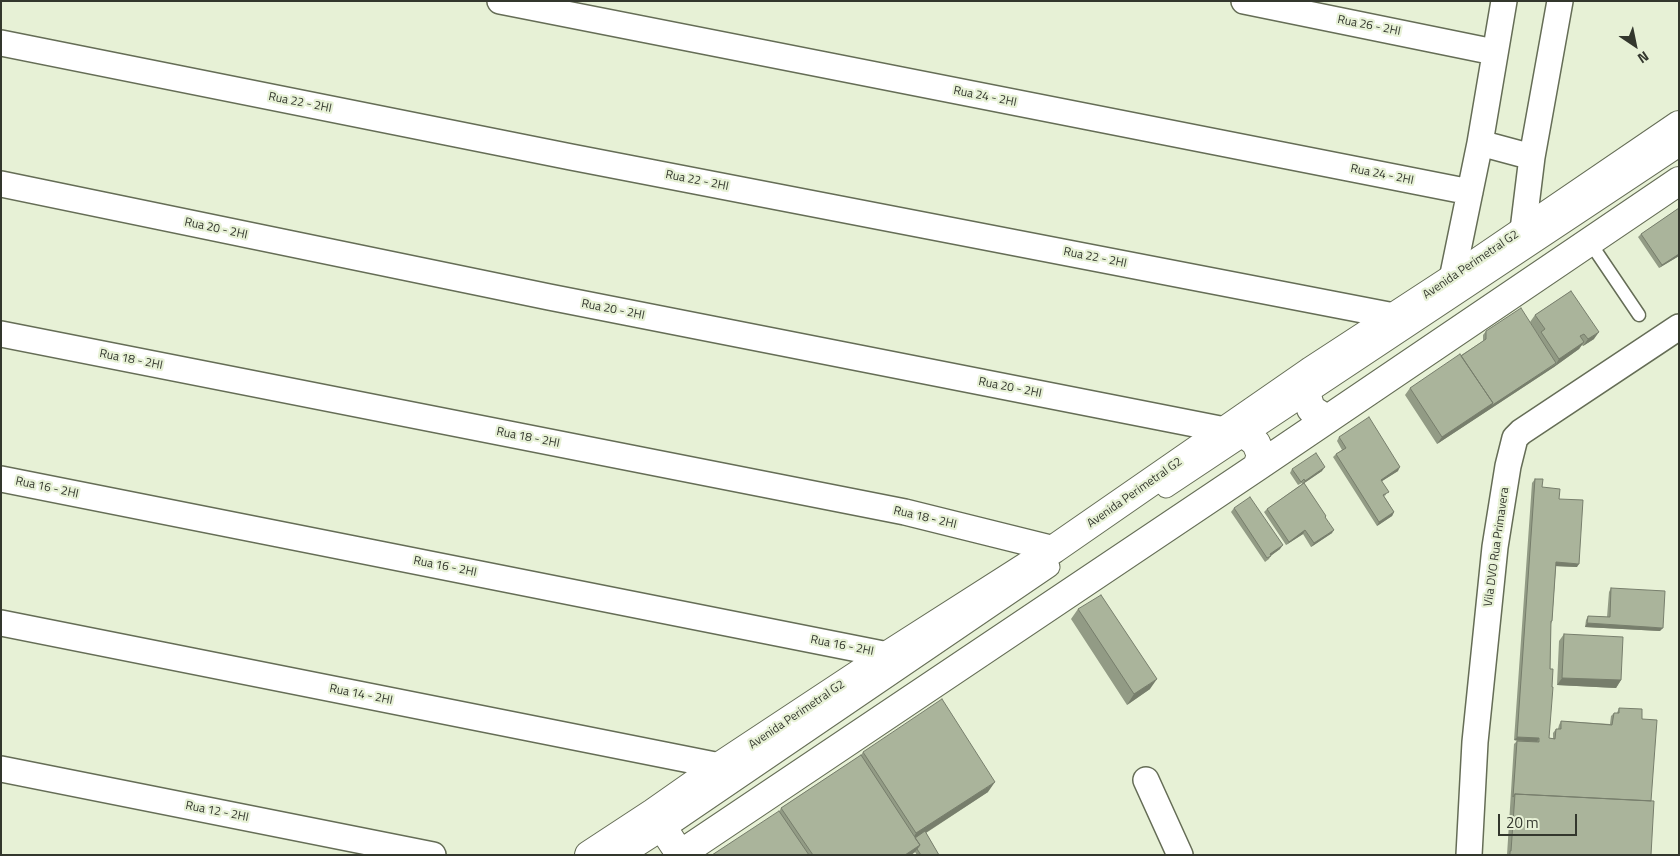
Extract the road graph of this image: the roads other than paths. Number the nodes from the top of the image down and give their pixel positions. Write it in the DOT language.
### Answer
graph roads {
  1 [pos="500,1"];
  2 [pos="1244,1"];
  3 [pos="1504,1"];
  4 [pos="1560,1"];
  5 [pos="1,43"];
  6 [pos="1494,52"];
  7 [pos="1679,125"];
  8 [pos="1480,143"];
  9 [pos="1679,147"];
  10 [pos="1532,157"];
  11 [pos="1679,181"];
  12 [pos="1,184"];
  13 [pos="1470,192"];
  14 [pos="1524,230"];
  15 [pos="1589,241"];
  16 [pos="1452,278"];
  17 [pos="1640,315"];
  18 [pos="1394,316"];
  19 [pos="1679,327"];
  20 [pos="1,334"];
  21 [pos="1309,383"];
  22 [pos="1328,418"];
  23 [pos="1235,432"];
  24 [pos="1257,467"];
  25 [pos="1,478"];
  26 [pos="1054,549"];
  27 [pos="1,623"];
  28 [pos="888,655"];
  29 [pos="720,766"];
  30 [pos="1,769"];
  31 [pos="1146,780"];
  32 [pos="658,822"];
  33 [pos="594,853"];
  34 [pos="680,854"];
  35 [pos="433,855"];
  36 [pos="625,855"];
  37 [pos="1180,855"];
  38 [pos="1469,855"];
  1 -- 13 [label="street, Rua 24 - 2HI"];
  2 -- 6 [label="street, Rua 26 - 2HI"];
  3 -- 6 [label="street"];
  4 -- 10 [label="street"];
  5 -- 18 [label="street, Rua 22 - 2HI"];
  6 -- 8 [label="street"];
  7 -- 14 [label="street, Avenida Perimetral G2"];
  8 -- 10 [label="street"];
  8 -- 13 [label="street"];
  9 -- 21 [label="street"];
  10 -- 14 [label="street"];
  11 -- 15 [label="street"];
  12 -- 23 [label="street, Rua 20 - 2HI"];
  13 -- 16 [label="street"];
  14 -- 16 [label="street, Avenida Perimetral G2"];
  15 -- 17 [label="lane"];
  15 -- 22 [label="street"];
  16 -- 18 [label="street, Avenida Perimetral G2"];
  18 -- 21 [label="street, Avenida Perimetral G2"];
  19 -- 38 [label="street, Vila DVO Rua Primavera"];
  20 -- 26 [label="street, Rua 18 - 2HI"];
  21 -- 22 [label="street"];
  21 -- 23 [label="street, Avenida Perimetral G2"];
  22 -- 24 [label="street"];
  23 -- 24 [label="street"];
  23 -- 26 [label="street, Avenida Perimetral G2"];
  23 -- 32 [label="street"];
  24 -- 34 [label="street"];
  25 -- 28 [label="street, Rua 16 - 2HI"];
  26 -- 28 [label="street, Avenida Perimetral G2"];
  27 -- 29 [label="street, Rua 14 - 2HI"];
  28 -- 29 [label="street, Avenida Perimetral G2"];
  29 -- 32 [label="street, Avenida Perimetral G2"];
  30 -- 35 [label="street, Rua 12 - 2HI"];
  31 -- 37 [label="street"];
  32 -- 33 [label="street, Avenida Perimetral G2"];
  32 -- 34 [label="street"];
  32 -- 36 [label="street"];
}
